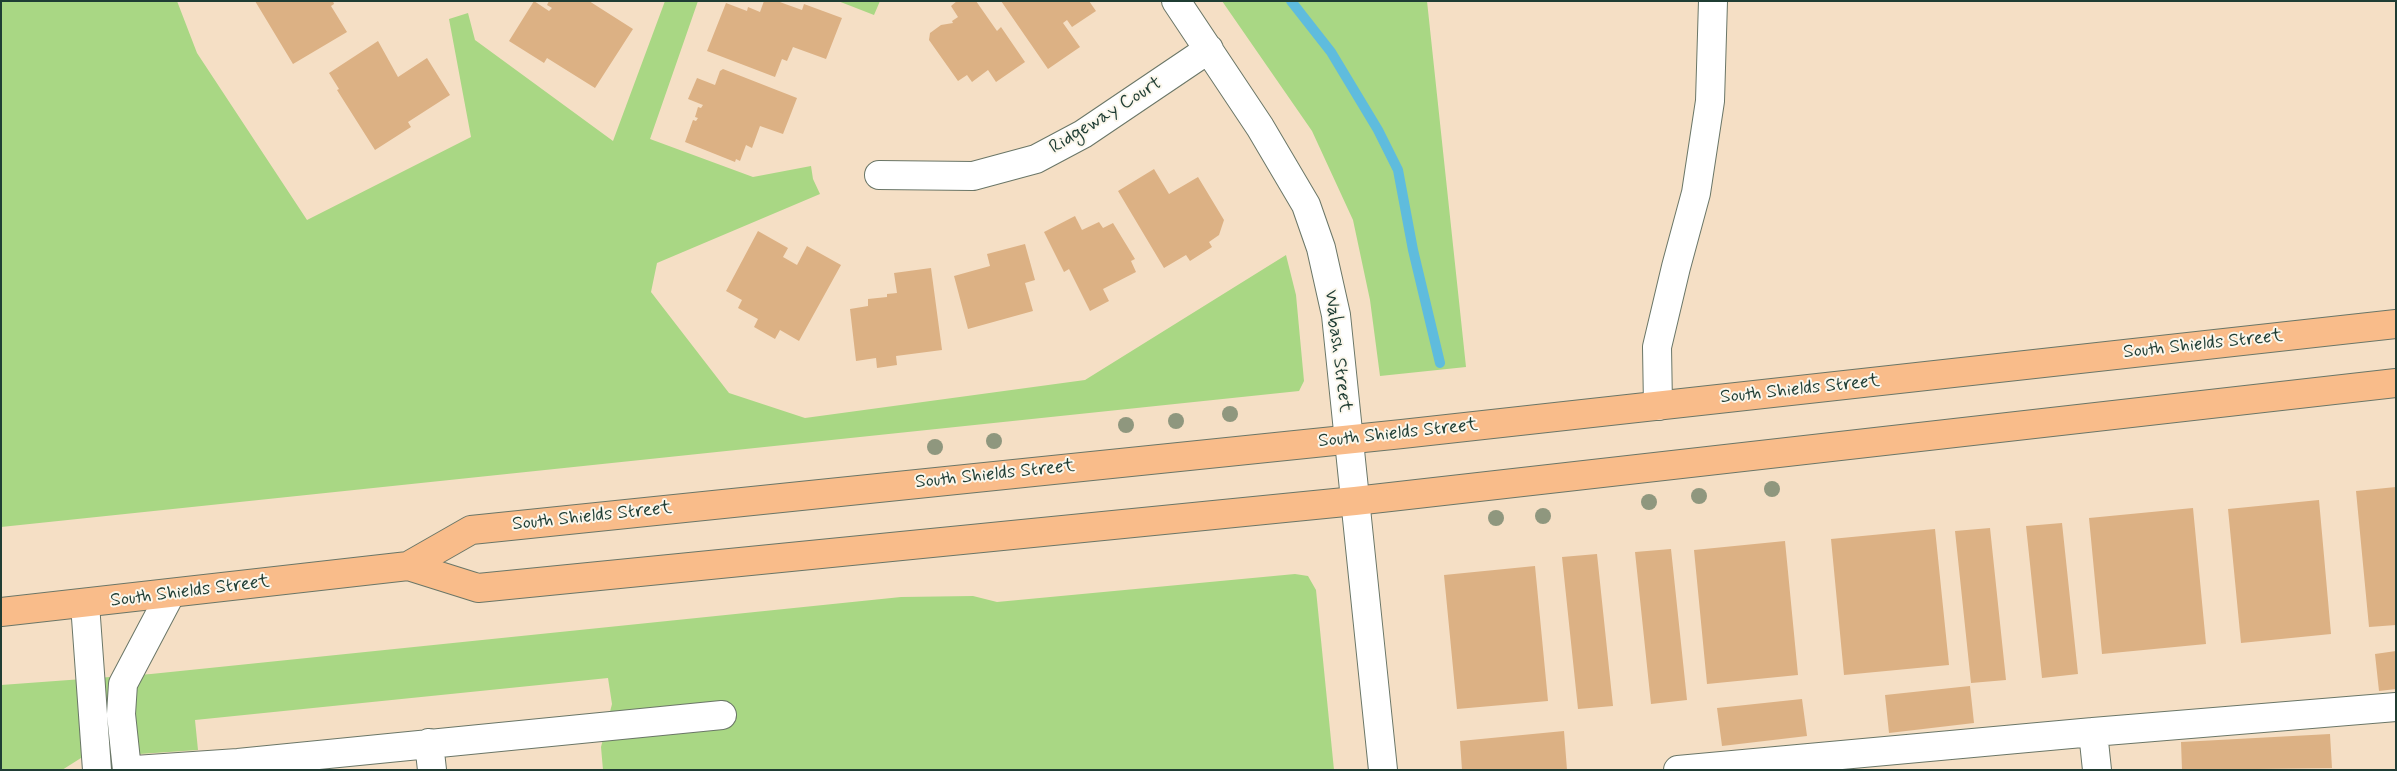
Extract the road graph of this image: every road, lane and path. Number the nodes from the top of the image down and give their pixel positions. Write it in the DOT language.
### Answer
graph roads {
  1 [pos="1176,1"];
  2 [pos="1713,1"];
  3 [pos="1208,50"];
  4 [pos="879,175"];
  5 [pos="2396,324"];
  6 [pos="2396,383"];
  7 [pos="1658,406"];
  8 [pos="1348,440"];
  9 [pos="1355,501"];
  10 [pos="408,566"];
  11 [pos="170,595"];
  12 [pos="85,604"];
  13 [pos="1,612"];
  14 [pos="2396,708"];
  15 [pos="722,715"];
  16 [pos="2093,732"];
  17 [pos="430,757"];
  18 [pos="97,770"];
  19 [pos="127,770"];
  20 [pos="135,770"];
  21 [pos="1383,770"];
  22 [pos="1678,770"];
  23 [pos="2097,770"];
  1 -- 3 [label="street, Wabash Street"];
  2 -- 7 [label="street"];
  3 -- 4 [label="street, Ridgeway Court"];
  3 -- 8 [label="street, Wabash Street"];
  5 -- 7 [label="main road, South Shields Street"];
  6 -- 9 [label="main road, South Shields Street"];
  7 -- 8 [label="main road, South Shields Street"];
  8 -- 9 [label="street, Wabash Street"];
  8 -- 10 [label="main road, South Shields Street"];
  9 -- 10 [label="main road, South Shields Street"];
  9 -- 21 [label="street, Wabash Street"];
  10 -- 11 [label="main road, South Shields Street"];
  11 -- 12 [label="main road, South Shields Street"];
  11 -- 19 [label="street"];
  12 -- 13 [label="main road, South Shields Street"];
  12 -- 18 [label="street"];
  14 -- 16 [label="street"];
  15 -- 17 [label="street"];
  16 -- 22 [label="street"];
  16 -- 23 [label="street"];
  17 -- 20 [label="street"];
}
